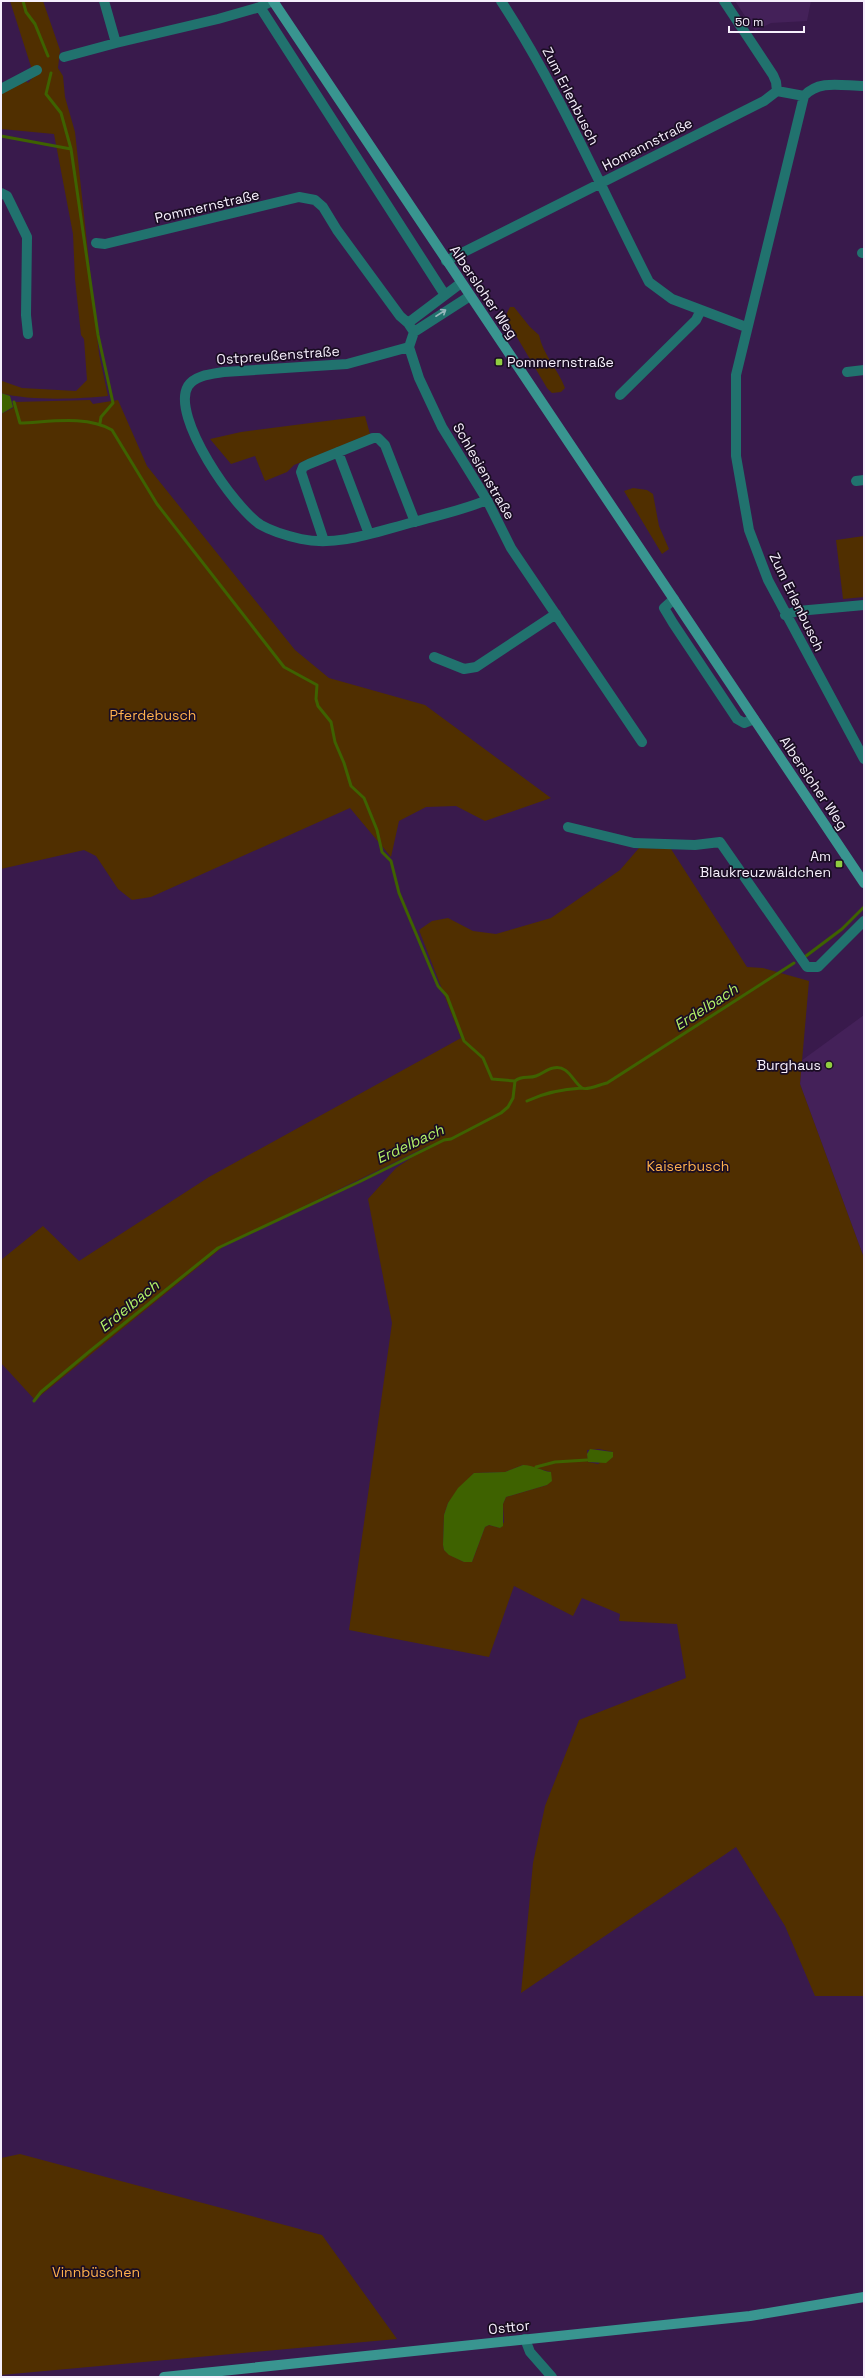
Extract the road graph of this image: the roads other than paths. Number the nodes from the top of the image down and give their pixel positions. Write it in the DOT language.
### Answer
graph roads {
  1 [pos="104,1"];
  2 [pos="272,1"];
  3 [pos="501,1"];
  4 [pos="724,1"];
  5 [pos="260,7"];
  6 [pos="116,43"];
  7 [pos="64,57"];
  8 [pos="37,70"];
  9 [pos="864,86"];
  10 [pos="1,89"];
  11 [pos="777,90"];
  12 [pos="804,96"];
  13 [pos="600,183"];
  14 [pos="1,193"];
  15 [pos="96,242"];
  16 [pos="446,261"];
  17 [pos="461,284"];
  18 [pos="445,294"];
  19 [pos="470,296"];
  20 [pos="701,310"];
  21 [pos="408,323"];
  22 [pos="746,327"];
  23 [pos="414,332"];
  24 [pos="28,334"];
  25 [pos="409,347"];
  26 [pos="864,370"];
  27 [pos="847,372"];
  28 [pos="620,395"];
  29 [pos="338,452"];
  30 [pos="487,500"];
  31 [pos="415,522"];
  32 [pos="369,534"];
  33 [pos="324,541"];
  34 [pos="674,599"];
  35 [pos="864,605"];
  36 [pos="556,614"];
  37 [pos="785,615"];
  38 [pos="434,657"];
  39 [pos="754,719"];
  40 [pos="642,742"];
  41 [pos="864,759"];
  42 [pos="568,827"];
  43 [pos="864,883"];
  44 [pos="864,921"];
  45 [pos="861,2297"];
  46 [pos="525,2339"];
  47 [pos="164,2377"];
  48 [pos="552,2377"];
  1 -- 6 [label="street"];
  2 -- 5 [label="street"];
  2 -- 16 [label="main road, Albersloher Weg"];
  3 -- 13 [label="street, Zum Erlenbusch"];
  4 -- 11 [label="street"];
  5 -- 6 [label="street"];
  5 -- 18 [label="street"];
  6 -- 7 [label="street"];
  8 -- 10 [label="street"];
  9 -- 12 [label="street"];
  11 -- 12 [label="street"];
  11 -- 13 [label="street, Homannstraße"];
  12 -- 22 [label="street, Zum Erlenbusch"];
  13 -- 16 [label="street, Homannstraße"];
  13 -- 20 [label="street, Zum Erlenbusch"];
  14 -- 24 [label="street"];
  15 -- 21 [label="street, Pommernstraße"];
  16 -- 17 [label="main road, Albersloher Weg"];
  17 -- 18 [label="street"];
  17 -- 19 [label="main road, Albersloher Weg"];
  18 -- 21 [label="street"];
  23 -- 19 [label="street, one-way"];
  19 -- 34 [label="main road, Albersloher Weg"];
  20 -- 22 [label="street, Zum Erlenbusch"];
  20 -- 28 [label="street"];
  21 -- 23 [label="street"];
  22 -- 37 [label="street, Zum Erlenbusch"];
  23 -- 25 [label="street"];
  25 -- 30 [label="street, Schlesienstraße"];
  25 -- 33 [label="street, Ostpreußenstraße"];
  26 -- 27 [label="street"];
  29 -- 31 [label="street"];
  29 -- 32 [label="street"];
  29 -- 33 [label="street"];
  30 -- 31 [label="street, Ostpreußenstraße"];
  30 -- 36 [label="street, Schlesienstraße"];
  31 -- 32 [label="street, Ostpreußenstraße"];
  32 -- 33 [label="street, Ostpreußenstraße"];
  34 -- 39 [label="main road, Albersloher Weg"];
  34 -- 39 [label="street"];
  35 -- 37 [label="street"];
  36 -- 38 [label="street"];
  36 -- 40 [label="street, Schlesienstraße"];
  37 -- 41 [label="street, Zum Erlenbusch"];
  39 -- 43 [label="main road, Albersloher Weg"];
  42 -- 44 [label="street"];
  45 -- 46 [label="main road, Osttor"];
  46 -- 47 [label="main road, Osttor"];
  46 -- 48 [label="street"];
}
